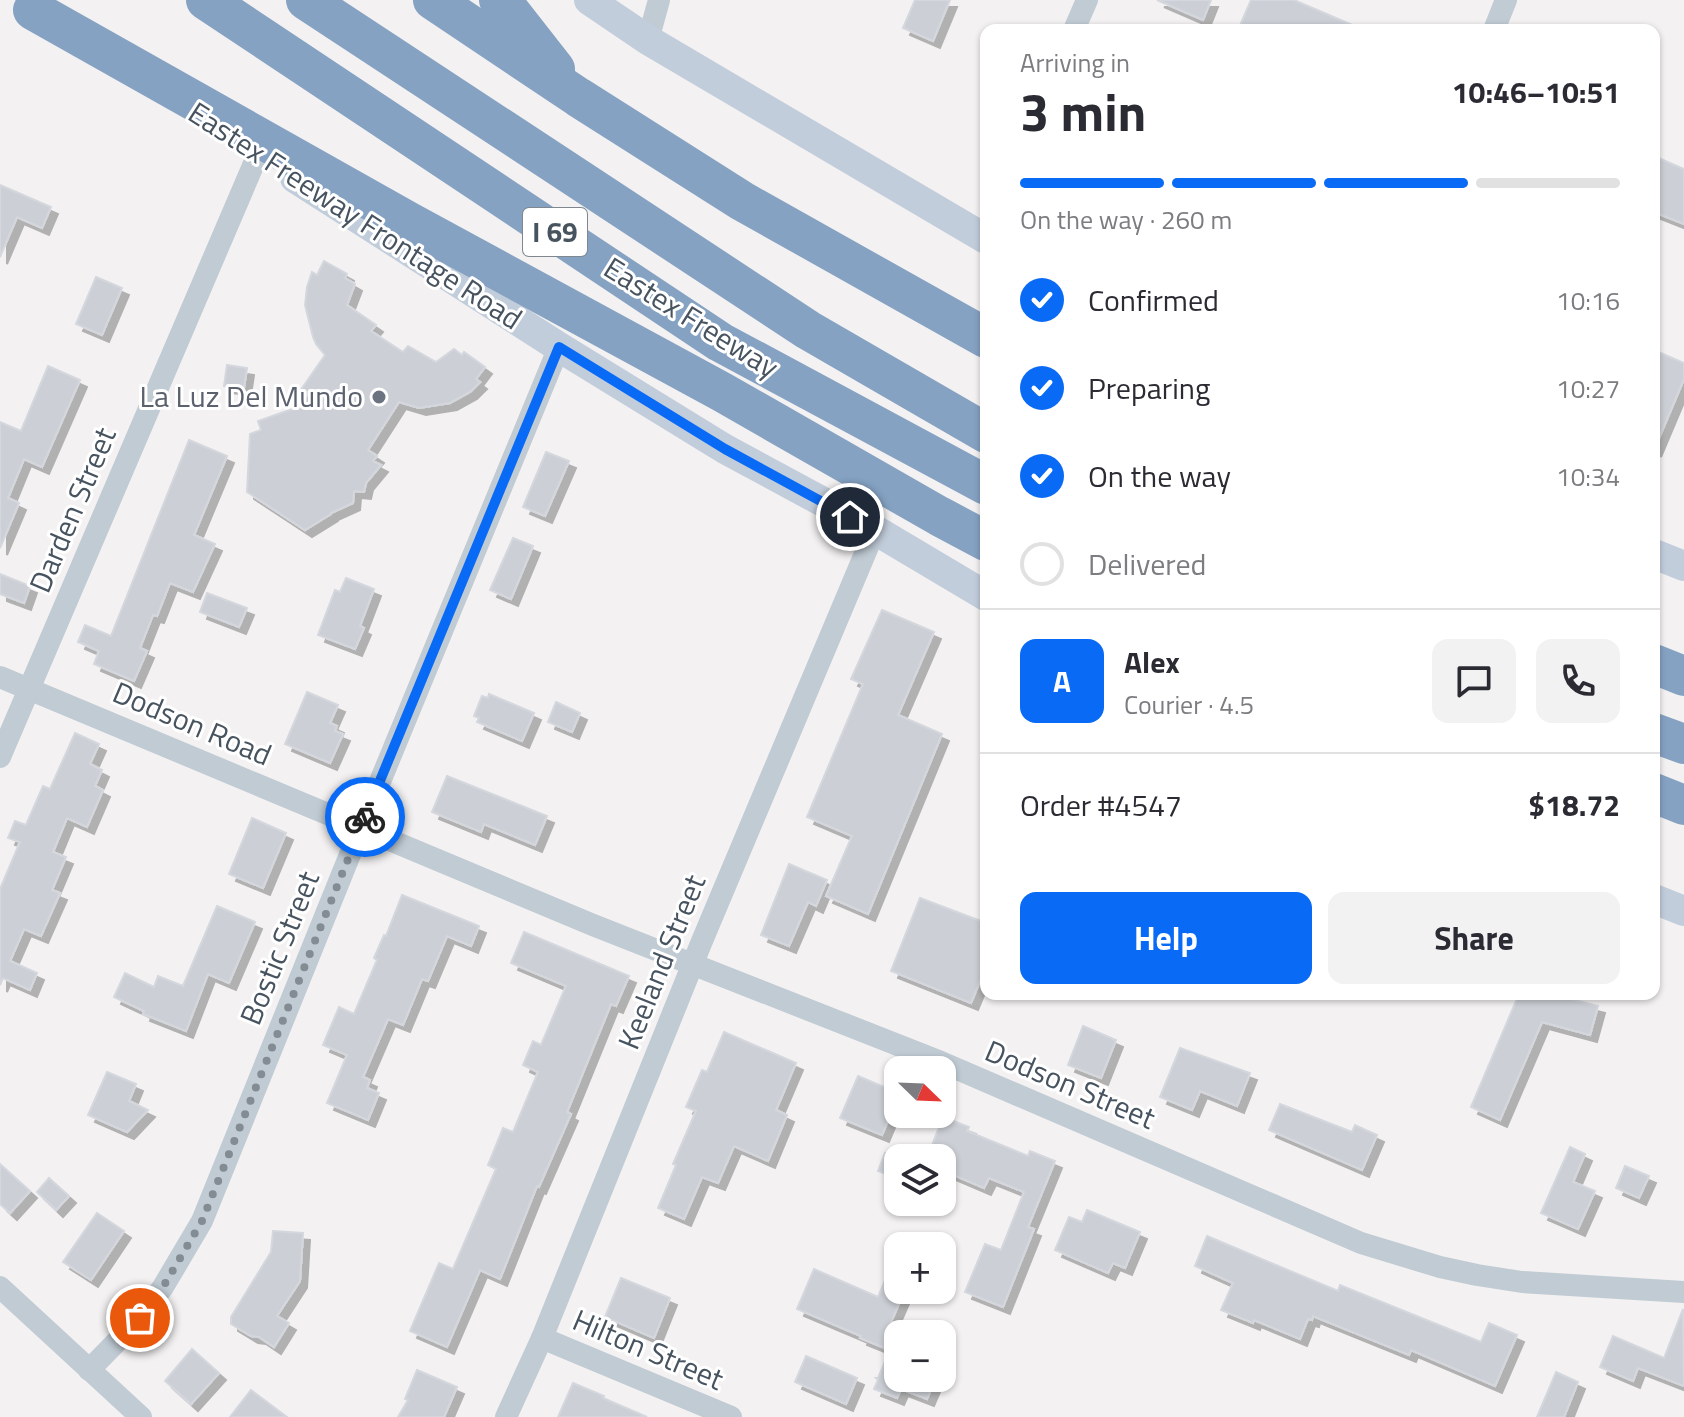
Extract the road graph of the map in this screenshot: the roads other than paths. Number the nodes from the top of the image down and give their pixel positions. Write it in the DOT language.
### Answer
graph roads {
  1 [pos="206,0"];
  2 [pos="306,0"];
  3 [pos="433,0"];
  4 [pos="499,0"];
  5 [pos="589,0"];
  6 [pos="659,0"];
  7 [pos="1087,0"];
  8 [pos="1506,0"];
  9 [pos="25,5"];
  10 [pos="1077,24"];
  11 [pos="1496,24"];
  12 [pos="648,40"];
  13 [pos="578,97"];
  14 [pos="258,154"];
  15 [pos="980,235"];
  16 [pos="980,335"];
  17 [pos="559,347"];
  18 [pos="980,430"];
  19 [pos="980,482"];
  20 [pos="875,530"];
  21 [pos="980,538"];
  22 [pos="1660,556"];
  23 [pos="1684,566"];
  24 [pos="980,592"];
  25 [pos="1660,666"];
  26 [pos="1684,676"];
  27 [pos="0,677"];
  28 [pos="29,689"];
  29 [pos="1660,735"];
  30 [pos="1684,744"];
  31 [pos="0,757"];
  32 [pos="1660,795"];
  33 [pos="1684,805"];
  34 [pos="361,827"];
  35 [pos="1660,901"];
  36 [pos="1684,911"];
  37 [pos="693,964"];
  38 [pos="0,1287"];
  39 [pos="1684,1292"];
  40 [pos="542,1338"];
  41 [pos="89,1370"];
  42 [pos="141,1417"];
  43 [pos="506,1417"];
  44 [pos="731,1417"];
  1 -- 19 [label="highway, Eastex Freeway / I 69"];
  2 -- 18 [label="highway, I 69"];
  3 -- 13 [label="highway"];
  4 -- 13 [label="highway"];
  5 -- 12 [label="main road"];
  6 -- 12 [label="street"];
  7 -- 10 [label="street"];
  8 -- 11 [label="street"];
  9 -- 14 [label="main road, Eastex Freeway Frontage Road"];
  9 -- 21 [label="highway"];
  12 -- 15 [label="main road"];
  13 -- 16 [label="highway"];
  14 -- 17 [label="main road, Eastex Freeway Frontage Road"];
  14 -- 28 [label="street, Darden Street"];
  17 -- 20 [label="main road, Eastex Freeway Frontage Road"];
  17 -- 34 [label="street, Bostic Street"];
  20 -- 24 [label="main road, Eastex Freeway Frontage Road"];
  20 -- 37 [label="street, Keeland Street"];
  22 -- 23 [label="main road"];
  25 -- 26 [label="highway"];
  27 -- 28 [label="street, Dodson Road"];
  28 -- 31 [label="street, Darden Street"];
  28 -- 34 [label="street, Dodson Road"];
  29 -- 30 [label="highway"];
  32 -- 33 [label="highway"];
  34 -- 37 [label="street, Dodson Street"];
  34 -- 41 [label="street, Bostic Street"];
  35 -- 36 [label="main road"];
  37 -- 39 [label="street, Dodson Street"];
  37 -- 40 [label="street, Keeland Street"];
  38 -- 41 [label="street"];
  40 -- 43 [label="street, Keeland Street"];
  40 -- 44 [label="street, Hilton Street"];
  41 -- 42 [label="street"];
}
